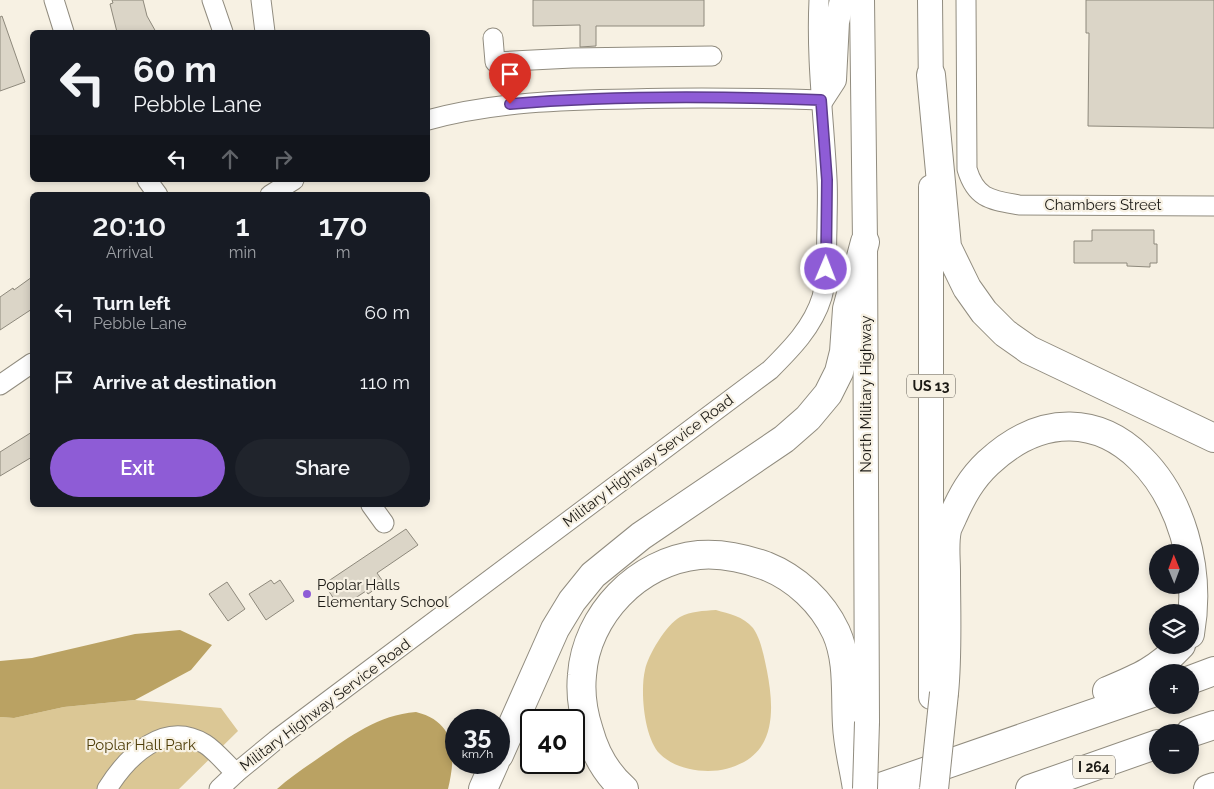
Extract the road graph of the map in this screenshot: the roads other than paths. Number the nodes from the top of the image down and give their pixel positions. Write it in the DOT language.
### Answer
graph roads {
  1 [pos="54,0"];
  2 [pos="212,0"];
  3 [pos="261,0"];
  4 [pos="818,0"];
  5 [pos="842,0"];
  6 [pos="862,0"];
  7 [pos="930,0"];
  8 [pos="966,0"];
  9 [pos="63,30"];
  10 [pos="222,30"];
  11 [pos="264,30"];
  12 [pos="493,38"];
  13 [pos="712,56"];
  14 [pos="931,75"];
  15 [pos="821,100"];
  16 [pos="430,119"];
  17 [pos="291,182"];
  18 [pos="275,192"];
  19 [pos="1214,206"];
  20 [pos="865,242"];
  21 [pos="30,364"];
  22 [pos="0,385"];
  23 [pos="1214,438"];
  24 [pos="1194,496"];
  25 [pos="372,507"];
  26 [pos="1205,522"];
  27 [pos="384,523"];
  28 [pos="1199,619"];
  29 [pos="1173,654"];
  30 [pos="1214,672"];
  31 [pos="1199,677"];
  32 [pos="1149,694"];
  33 [pos="938,695"];
  34 [pos="857,725"];
  35 [pos="1214,725"];
  36 [pos="510,730"];
  37 [pos="1199,730"];
  38 [pos="1149,747"];
  39 [pos="983,751"];
  40 [pos="236,773"];
  41 [pos="490,774"];
  42 [pos="885,785"];
  43 [pos="1214,787"];
  44 [pos="108,789"];
  45 [pos="219,789"];
  46 [pos="483,789"];
  47 [pos="624,789"];
  48 [pos="857,789"];
  49 [pos="864,789"];
  50 [pos="933,789"];
  51 [pos="1030,789"];
  52 [pos="1208,789"];
  1 -- 9 [label="street"];
  2 -- 10 [label="street"];
  3 -- 11 [label="street"];
  4 -- 15 [label="street, Military Highway Service Road"];
  5 -- 15 [label="main road"];
  6 -- 20 [label="main road, North Military Highway"];
  7 -- 14 [label="main road, US 13"];
  8 -- 19 [label="street, Chambers Street"];
  12 -- 13 [label="street"];
  14 -- 23 [label="highway"];
  14 -- 33 [label="main road, US 13"];
  15 -- 16 [label="street"];
  15 -- 40 [label="street, Military Highway Service Road"];
  17 -- 18 [label="street"];
  20 -- 34 [label="main road, North Military Highway"];
  20 -- 36 [label="highway"];
  21 -- 22 [label="street"];
  24 -- 33 [label="highway"];
  25 -- 27 [label="street"];
  26 -- 28 [label="highway"];
  29 -- 39 [label="highway"];
  30 -- 31 [label="highway"];
  32 -- 39 [label="highway"];
  33 -- 50 [label="highway, bridge"];
  34 -- 47 [label="highway"];
  34 -- 48 [label="highway"];
  34 -- 49 [label="main road, North Military Highway, bridge"];
  35 -- 37 [label="highway"];
  38 -- 51 [label="highway, I 264"];
  39 -- 42 [label="highway"];
  40 -- 44 [label="street"];
  40 -- 45 [label="street, Military Highway Service Road"];
  41 -- 46 [label="highway"];
  42 -- 49 [label="highway"];
  43 -- 52 [label="highway"];
}
